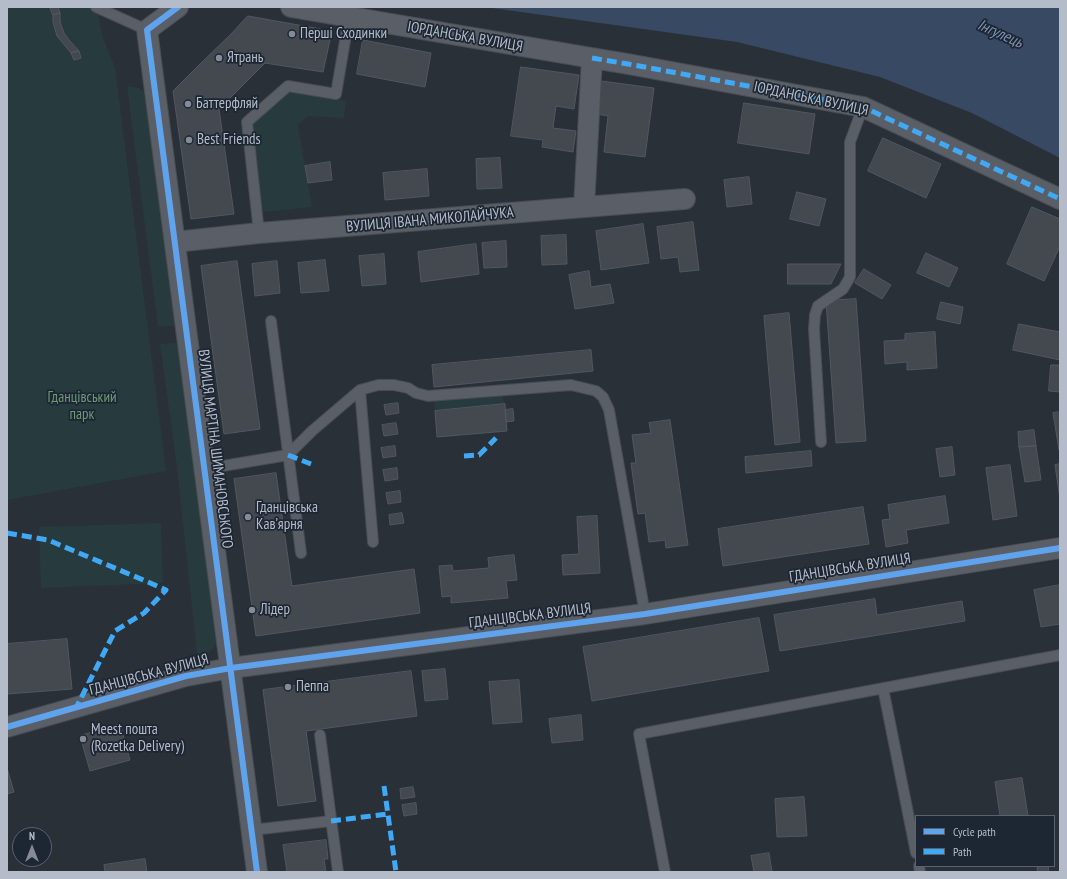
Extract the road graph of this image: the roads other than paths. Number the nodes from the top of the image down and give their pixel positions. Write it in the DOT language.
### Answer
graph roads {
  1 [pos="96,7"];
  2 [pos="178,7"];
  3 [pos="291,7"];
  4 [pos="349,17"];
  5 [pos="148,30"];
  6 [pos="592,58"];
  7 [pos="864,107"];
  8 [pos="686,199"];
  9 [pos="1060,199"];
  10 [pos="584,207"];
  11 [pos="259,233"];
  12 [pos="175,242"];
  13 [pos="271,321"];
  14 [pos="360,390"];
  15 [pos="821,442"];
  16 [pos="288,455"];
  17 [pos="205,469"];
  18 [pos="374,542"];
  19 [pos="1060,548"];
  20 [pos="300,553"];
  21 [pos="645,614"];
  22 [pos="1060,655"];
  23 [pos="230,668"];
  24 [pos="883,688"];
  25 [pos="7,727"];
  26 [pos="320,735"];
  27 [pos="331,821"];
  28 [pos="252,830"];
  29 [pos="915,848"];
  30 [pos="257,872"];
  31 [pos="338,872"];
  32 [pos="665,872"];
  1 -- 5 [label="lane"];
  2 -- 5 [label="street"];
  3 -- 4 [label="street, ІОРДАНСЬКА ВУЛИЦЯ"];
  4 -- 6 [label="street, ІОРДАНСЬКА ВУЛИЦЯ"];
  4 -- 11 [label="lane"];
  5 -- 12 [label="street, ВУЛИЦЯ МАРТІНА ШИМАНОВСЬКОГО"];
  6 -- 7 [label="street, ІОРДАНСЬКА ВУЛИЦЯ"];
  6 -- 10 [label="street"];
  7 -- 9 [label="street, ІОРДАНСЬКА ВУЛИЦЯ"];
  7 -- 15 [label="lane"];
  8 -- 10 [label="street, ВУЛИЦЯ ІВАНА МИКОЛАЙЧУКА"];
  10 -- 11 [label="street, ВУЛИЦЯ ІВАНА МИКОЛАЙЧУКА"];
  11 -- 12 [label="street, ВУЛИЦЯ ІВАНА МИКОЛАЙЧУКА"];
  12 -- 17 [label="street, ВУЛИЦЯ МАРТІНА ШИМАНОВСЬКОГО"];
  13 -- 16 [label="lane"];
  14 -- 16 [label="lane"];
  14 -- 18 [label="lane"];
  14 -- 21 [label="lane"];
  16 -- 17 [label="lane"];
  16 -- 20 [label="lane"];
  17 -- 23 [label="street, ВУЛИЦЯ МАРТІНА ШИМАНОВСЬКОГО"];
  19 -- 21 [label="street, ГДАНЦІВСЬКА ВУЛИЦЯ"];
  21 -- 23 [label="street, ГДАНЦІВСЬКА ВУЛИЦЯ"];
  22 -- 24 [label="lane"];
  23 -- 25 [label="street, ГДАНЦІВСЬКА ВУЛИЦЯ"];
  23 -- 28 [label="street, ВУЛИЦЯ МАРТІНА ШИМАНОВСЬКОГО"];
  24 -- 29 [label="lane"];
  24 -- 32 [label="lane"];
  26 -- 27 [label="lane"];
  27 -- 28 [label="lane"];
  27 -- 31 [label="lane"];
  28 -- 30 [label="street, ВУЛИЦЯ МАРТІНА ШИМАНОВСЬКОГО"];
}
